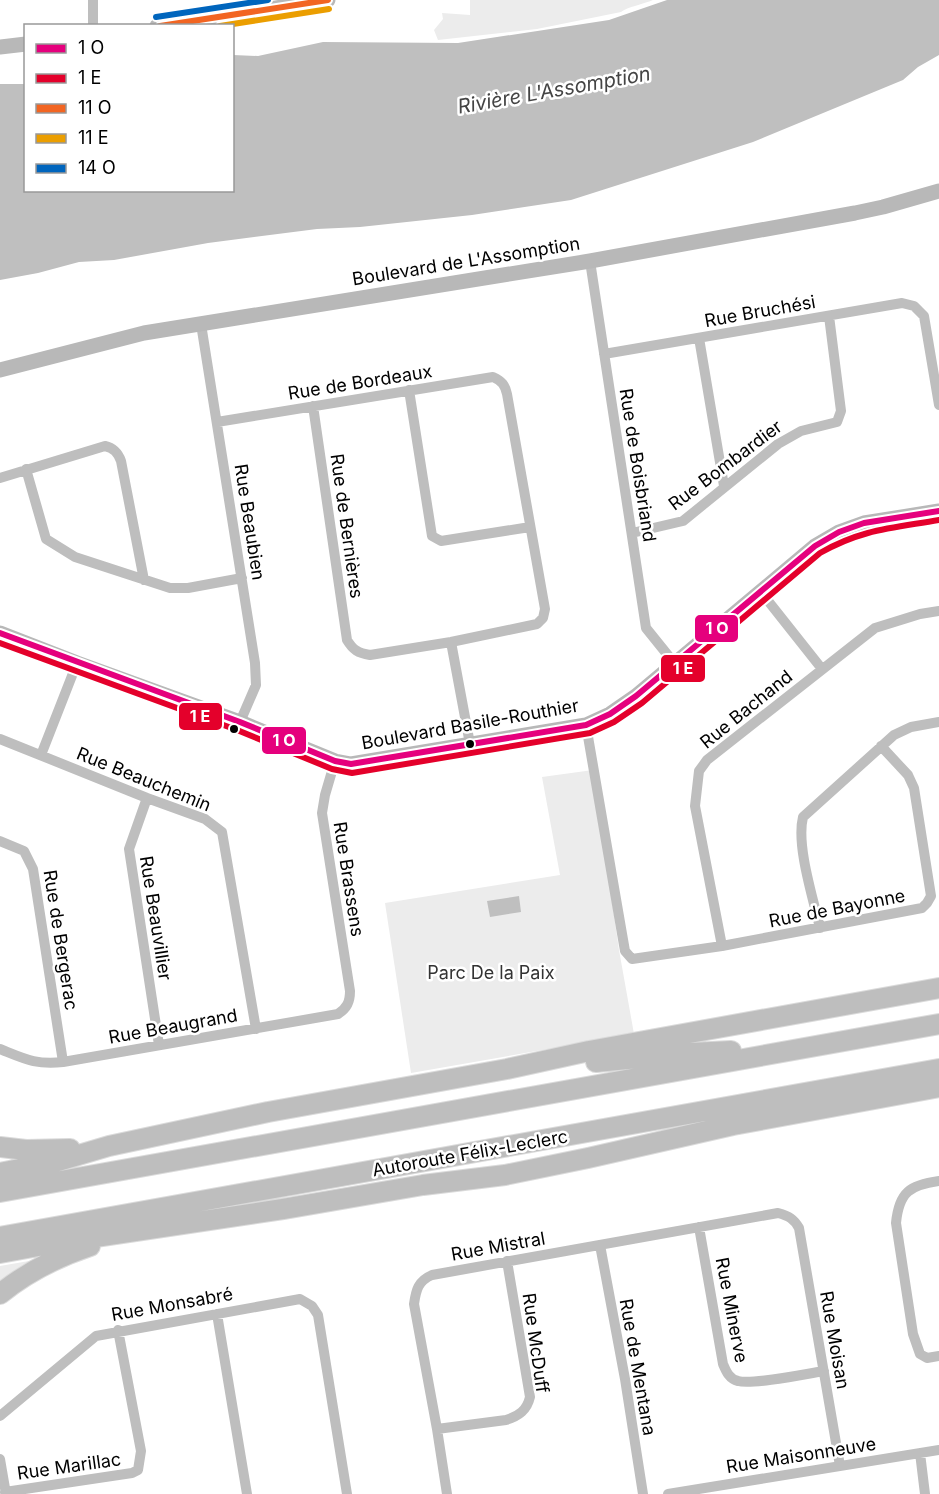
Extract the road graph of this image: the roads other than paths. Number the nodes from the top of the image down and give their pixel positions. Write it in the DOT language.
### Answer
graph roads {
  1 [pos="93,0"];
  2 [pos="328,0"];
  3 [pos="246,6"];
  4 [pos="93,24"];
  5 [pos="166,24"];
  6 [pos="24,44"];
  7 [pos="0,47"];
  8 [pos="939,191"];
  9 [pos="590,261"];
  10 [pos="829,316"];
  11 [pos="201,324"];
  12 [pos="699,338"];
  13 [pos="604,354"];
  14 [pos="0,370"];
  15 [pos="409,390"];
  16 [pos="939,405"];
  17 [pos="313,406"];
  18 [pos="217,422"];
  19 [pos="26,469"];
  20 [pos="0,478"];
  21 [pos="724,486"];
  22 [pos="939,511"];
  23 [pos="530,527"];
  24 [pos="632,533"];
  25 [pos="242,578"];
  26 [pos="144,580"];
  27 [pos="761,592"];
  28 [pos="939,611"];
  29 [pos="0,633"];
  30 [pos="451,642"];
  31 [pos="77,663"];
  32 [pos="675,664"];
  33 [pos="822,669"];
  34 [pos="240,722"];
  35 [pos="939,722"];
  36 [pos="585,725"];
  37 [pos="0,739"];
  38 [pos="470,744"];
  39 [pos="881,746"];
  40 [pos="41,755"];
  41 [pos="335,761"];
  42 [pos="147,798"];
  43 [pos="0,841"];
  44 [pos="820,928"];
  45 [pos="722,946"];
  46 [pos="939,988"];
  47 [pos="349,1004"];
  48 [pos="939,1024"];
  49 [pos="256,1029"];
  50 [pos="159,1045"];
  51 [pos="803,1048"];
  52 [pos="0,1049"];
  53 [pos="63,1062"];
  54 [pos="507,1069"];
  55 [pos="939,1069"];
  56 [pos="939,1087"];
  57 [pos="756,1102"];
  58 [pos="109,1146"];
  59 [pos="0,1147"];
  60 [pos="0,1173"];
  61 [pos="939,1181"];
  62 [pos="423,1185"];
  63 [pos="0,1192"];
  64 [pos="795,1221"];
  65 [pos="699,1227"];
  66 [pos="133,1232"];
  67 [pos="0,1237"];
  68 [pos="600,1245"];
  69 [pos="0,1253"];
  70 [pos="507,1261"];
  71 [pos="0,1294"];
  72 [pos="217,1314"];
  73 [pos="118,1330"];
  74 [pos="939,1356"];
  75 [pos="824,1371"];
  76 [pos="0,1416"];
  77 [pos="437,1429"];
  78 [pos="939,1450"];
  79 [pos="920,1453"];
  80 [pos="0,1459"];
  81 [pos="840,1466"];
  82 [pos="6,1493"];
  83 [pos="247,1494"];
  84 [pos="346,1494"];
  85 [pos="447,1494"];
  86 [pos="643,1494"];
  87 [pos="668,1494"];
  88 [pos="925,1494"];
  1 -- 4 [label="street"];
  2 -- 3 [label="street"];
  3 -- 5 [label="street"];
  6 -- 7 [label="street"];
  8 -- 9 [label="street, Boulevard de L'Assomption"];
  9 -- 11 [label="street, Boulevard de L'Assomption"];
  9 -- 13 [label="street, Rue de Boisbriand"];
  10 -- 12 [label="street, Rue Bruchési"];
  10 -- 16 [label="street, Rue Bruchési"];
  10 -- 21 [label="street, Rue Bombardier"];
  11 -- 14 [label="street, Boulevard de L'Assomption"];
  11 -- 18 [label="street, Rue Beaubien"];
  12 -- 13 [label="street, Rue Bruchési"];
  12 -- 21 [label="street"];
  13 -- 24 [label="street, Rue de Boisbriand"];
  15 -- 17 [label="street, Rue de Bordeaux"];
  15 -- 23 [label="street, Rue de Bordeaux"];
  15 -- 23 [label="street"];
  17 -- 18 [label="street, Rue de Bordeaux"];
  17 -- 30 [label="street, Rue de Bernières"];
  18 -- 25 [label="street, Rue Beaubien"];
  19 -- 20 [label="street"];
  19 -- 26 [label="street"];
  19 -- 26 [label="street"];
  21 -- 24 [label="street, Rue Bombardier"];
  22 -- 27 [label="street, Boulevard Basile-Routhier"];
  23 -- 30 [label="street"];
  24 -- 32 [label="street, Rue de Boisbriand"];
  25 -- 26 [label="street"];
  25 -- 34 [label="street, Rue Beaubien"];
  27 -- 32 [label="street, Boulevard Basile-Routhier"];
  27 -- 33 [label="street"];
  28 -- 33 [label="street, Rue Bachand"];
  29 -- 31 [label="street, Boulevard Basile-Routhier"];
  30 -- 38 [label="street"];
  31 -- 34 [label="street, Boulevard Basile-Routhier"];
  31 -- 40 [label="street"];
  32 -- 36 [label="street, Boulevard Basile-Routhier"];
  33 -- 45 [label="street, Rue Bachand"];
  34 -- 41 [label="street, Boulevard Basile-Routhier"];
  35 -- 39 [label="street"];
  36 -- 38 [label="street, Boulevard Basile-Routhier"];
  36 -- 45 [label="street, Rue de Bayonne"];
  37 -- 40 [label="street, Rue Beauchemin"];
  38 -- 41 [label="street, Boulevard Basile-Routhier"];
  39 -- 44 [label="street"];
  39 -- 44 [label="street, Rue de Bayonne"];
  40 -- 42 [label="street, Rue Beauchemin"];
  41 -- 47 [label="street, Rue Brassens"];
  42 -- 49 [label="street, Rue Beauchemin"];
  42 -- 50 [label="street, Rue Beauvillier"];
  43 -- 53 [label="street, Rue de Bergerac"];
  44 -- 45 [label="street, Rue de Bayonne"];
  46 -- 54 [label="highway"];
  47 -- 49 [label="street, Rue Beaugrand"];
  48 -- 51 [label="highway"];
  49 -- 50 [label="street, Rue Beaugrand"];
  50 -- 53 [label="street, Rue Beaugrand"];
  51 -- 54 [label="highway"];
  51 -- 63 [label="highway"];
  52 -- 53 [label="street, Rue Beaugrand"];
  54 -- 58 [label="highway"];
  55 -- 57 [label="highway, Autoroute Félix-Leclerc"];
  56 -- 62 [label="highway"];
  57 -- 62 [label="highway"];
  57 -- 67 [label="highway, Autoroute Félix-Leclerc"];
  58 -- 59 [label="highway"];
  58 -- 60 [label="highway"];
  61 -- 74 [label="street"];
  62 -- 66 [label="highway"];
  64 -- 65 [label="street, Rue Mistral"];
  64 -- 75 [label="street, Rue Moisan"];
  65 -- 68 [label="street, Rue Mistral"];
  65 -- 75 [label="street, Rue Minerve"];
  66 -- 69 [label="highway"];
  66 -- 71 [label="highway"];
  68 -- 70 [label="street, Rue Mistral"];
  68 -- 86 [label="street, Rue de Mentana"];
  70 -- 77 [label="street, Rue Mistral"];
  70 -- 77 [label="street, Rue McDuff"];
  72 -- 73 [label="street, Rue Monsabré"];
  72 -- 83 [label="street"];
  72 -- 84 [label="street, Rue Monsabré"];
  73 -- 76 [label="street, Rue Monsabré"];
  73 -- 82 [label="street, Rue Marillac"];
  75 -- 81 [label="street, Rue Moisan"];
  77 -- 85 [label="street, Rue Mistral"];
  78 -- 79 [label="street, Rue Maisonneuve"];
  79 -- 81 [label="street, Rue Maisonneuve"];
  79 -- 88 [label="street"];
  80 -- 82 [label="street"];
  81 -- 87 [label="street, Rue Maisonneuve"];
}
